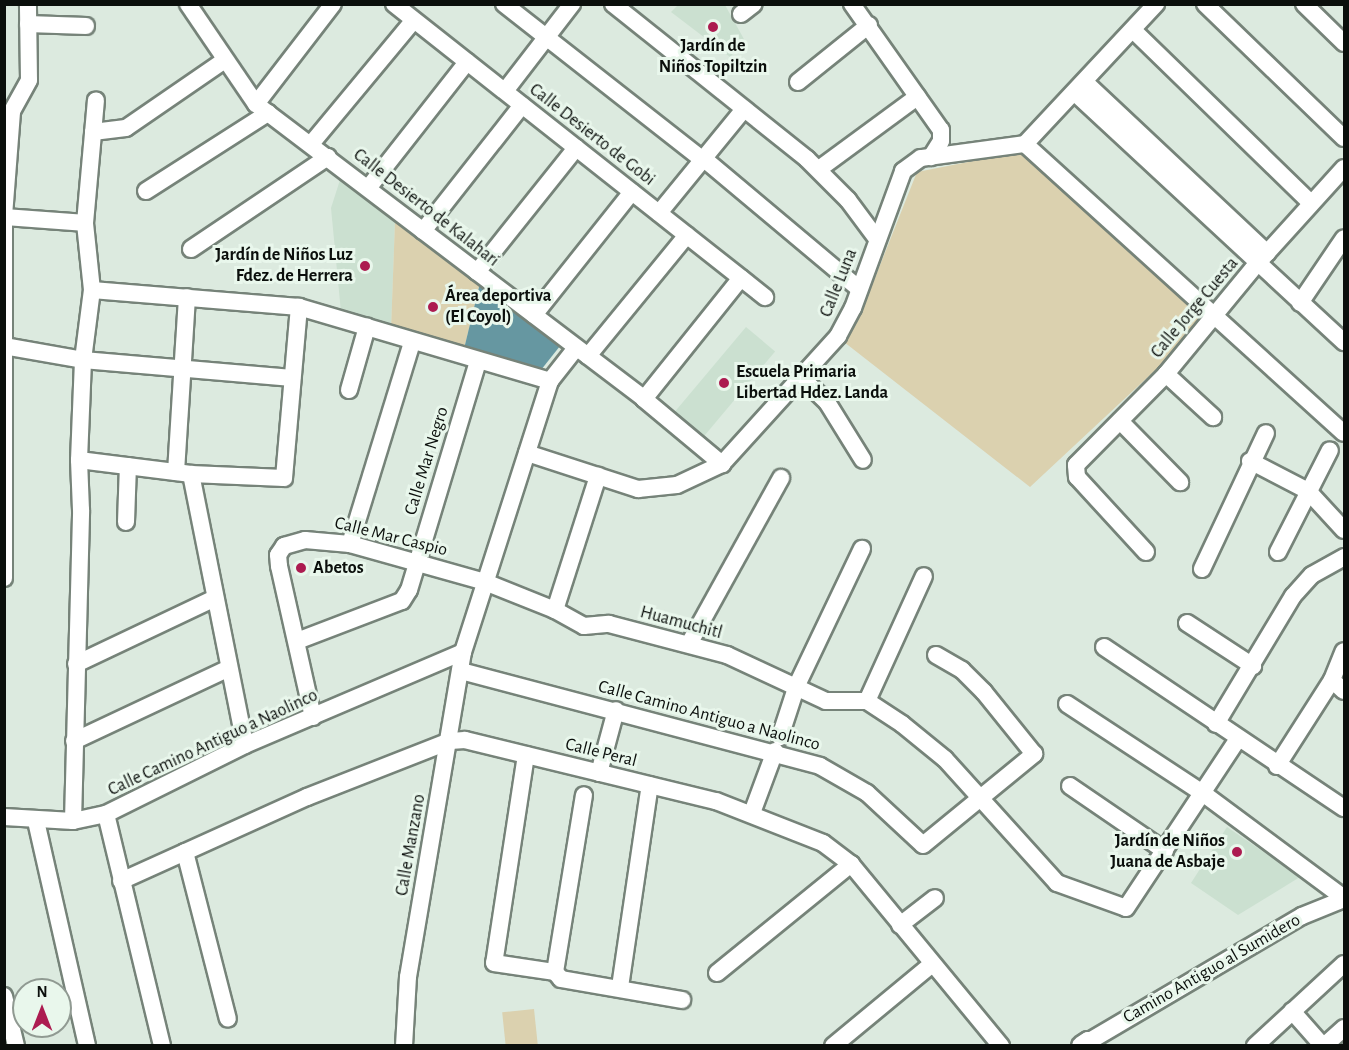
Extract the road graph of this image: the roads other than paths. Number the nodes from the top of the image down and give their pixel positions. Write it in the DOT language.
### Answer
graph roads {
  1 [pos="28,4"];
  2 [pos="188,4"];
  3 [pos="333,4"];
  4 [pos="394,4"];
  5 [pos="504,4"];
  6 [pos="572,4"];
  7 [pos="613,4"];
  8 [pos="852,4"];
  9 [pos="1156,4"];
  10 [pos="1205,4"];
  11 [pos="1304,4"];
  12 [pos="413,21"];
  13 [pos="28,24"];
  14 [pos="86,26"];
  15 [pos="869,26"];
  16 [pos="1133,30"];
  17 [pos="544,37"];
  18 [pos="1344,43"];
  19 [pos="225,60"];
  20 [pos="467,62"];
  21 [pos="798,82"];
  22 [pos="1080,88"];
  23 [pos="505,91"];
  24 [pos="917,97"];
  25 [pos="96,100"];
  26 [pos="522,105"];
  27 [pos="262,109"];
  28 [pos="744,109"];
  29 [pos="93,132"];
  30 [pos="1344,138"];
  31 [pos="311,144"];
  32 [pos="1024,144"];
  33 [pos="576,148"];
  34 [pos="328,157"];
  35 [pos="931,157"];
  36 [pos="706,161"];
  37 [pos="1344,168"];
  38 [pos="819,169"];
  39 [pos="369,187"];
  40 [pos="146,191"];
  41 [pos="632,192"];
  42 [pos="1311,203"];
  43 [pos="659,213"];
  44 [pos="4,218"];
  45 [pos="85,223"];
  46 [pos="423,231"];
  47 [pos="687,235"];
  48 [pos="1344,238"];
  49 [pos="877,239"];
  50 [pos="191,249"];
  51 [pos="1261,259"];
  52 [pos="477,272"];
  53 [pos="741,278"];
  54 [pos="859,289"];
  55 [pos="92,290"];
  56 [pos="187,297"];
  57 [pos="765,297"];
  58 [pos="1300,303"];
  59 [pos="299,307"];
  60 [pos="534,315"];
  61 [pos="1215,318"];
  62 [pos="367,327"];
  63 [pos="1344,342"];
  64 [pos="412,343"];
  65 [pos="6,346"];
  66 [pos="582,352"];
  67 [pos="83,360"];
  68 [pos="478,362"];
  69 [pos="181,370"];
  70 [pos="1166,374"];
  71 [pos="292,378"];
  72 [pos="802,378"];
  73 [pos="550,381"];
  74 [pos="349,390"];
  75 [pos="644,399"];
  76 [pos="1213,417"];
  77 [pos="1120,421"];
  78 [pos="1266,433"];
  79 [pos="1344,433"];
  80 [pos="1330,450"];
  81 [pos="527,453"];
  82 [pos="79,460"];
  83 [pos="863,460"];
  84 [pos="1250,461"];
  85 [pos="722,464"];
  86 [pos="128,466"];
  87 [pos="184,473"];
  88 [pos="598,476"];
  89 [pos="781,478"];
  90 [pos="1180,482"];
  91 [pos="1308,491"];
  92 [pos="126,522"];
  93 [pos="1344,530"];
  94 [pos="350,544"];
  95 [pos="862,549"];
  96 [pos="1146,552"];
  97 [pos="1278,552"];
  98 [pos="1344,557"];
  99 [pos="417,562"];
  100 [pos="1202,569"];
  101 [pos="924,576"];
  102 [pos="4,578"];
  103 [pos="485,582"];
  104 [pos="215,598"];
  105 [pos="555,610"];
  106 [pos="1187,623"];
  107 [pos="297,641"];
  108 [pos="689,644"];
  109 [pos="1104,647"];
  110 [pos="1344,651"];
  111 [pos="464,652"];
  112 [pos="936,655"];
  113 [pos="76,664"];
  114 [pos="1253,666"];
  115 [pos="229,668"];
  116 [pos="461,671"];
  117 [pos="797,685"];
  118 [pos="1338,686"];
  119 [pos="867,701"];
  120 [pos="1067,704"];
  121 [pos="615,710"];
  122 [pos="313,717"];
  123 [pos="1216,724"];
  124 [pos="1238,740"];
  125 [pos="74,741"];
  126 [pos="450,741"];
  127 [pos="777,744"];
  128 [pos="245,745"];
  129 [pos="526,755"];
  130 [pos="1277,766"];
  131 [pos="599,773"];
  132 [pos="650,785"];
  133 [pos="1070,786"];
  134 [pos="1204,794"];
  135 [pos="585,795"];
  136 [pos="979,801"];
  137 [pos="1344,808"];
  138 [pos="752,813"];
  139 [pos="106,814"];
  140 [pos="4,817"];
  141 [pos="36,821"];
  142 [pos="73,821"];
  143 [pos="1165,851"];
  144 [pos="186,852"];
  145 [pos="851,864"];
  146 [pos="121,881"];
  147 [pos="935,898"];
  148 [pos="1344,898"];
  149 [pos="900,925"];
  150 [pos="932,964"];
  151 [pos="1344,964"];
  152 [pos="555,972"];
  153 [pos="717,973"];
  154 [pos="620,987"];
  155 [pos="4,996"];
  156 [pos="682,1000"];
  157 [pos="1292,1011"];
  158 [pos="228,1019"];
  159 [pos="1344,1028"];
  160 [pos="1087,1044"];
  161 [pos="16,1046"];
  162 [pos="87,1046"];
  163 [pos="162,1046"];
  164 [pos="404,1046"];
  165 [pos="833,1046"];
  166 [pos="1001,1046"];
  167 [pos="1255,1046"];
  168 [pos="1324,1046"];
  1 -- 13 [label="street"];
  2 -- 19 [label="street, Calle Desierto de Kalahari"];
  3 -- 27 [label="street"];
  4 -- 12 [label="street, Calle Desierto de Gobi"];
  5 -- 17 [label="street"];
  6 -- 17 [label="street"];
  7 -- 28 [label="street"];
  8 -- 15 [label="street"];
  9 -- 16 [label="street"];
  10 -- 30 [label="street"];
  11 -- 18 [label="street"];
  12 -- 20 [label="street, Calle Desierto de Gobi"];
  12 -- 31 [label="street"];
  13 -- 14 [label="street"];
  13 -- 44 [label="street"];
  15 -- 21 [label="street"];
  15 -- 24 [label="street"];
  16 -- 22 [label="street"];
  16 -- 42 [label="street"];
  17 -- 23 [label="street"];
  17 -- 36 [label="street"];
  19 -- 27 [label="street, Calle Desierto de Kalahari"];
  19 -- 29 [label="street"];
  20 -- 23 [label="street, Calle Desierto de Gobi"];
  20 -- 39 [label="street"];
  22 -- 32 [label="street"];
  22 -- 51 [label="street"];
  23 -- 26 [label="street, Calle Desierto de Gobi"];
  24 -- 35 [label="street"];
  24 -- 38 [label="street"];
  25 -- 29 [label="street"];
  26 -- 33 [label="street, Calle Desierto de Gobi"];
  26 -- 46 [label="street"];
  27 -- 31 [label="street, Calle Desierto de Kalahari"];
  27 -- 40 [label="street"];
  28 -- 36 [label="street"];
  28 -- 38 [label="street"];
  29 -- 45 [label="street"];
  31 -- 34 [label="street, Calle Desierto de Kalahari"];
  32 -- 35 [label="street, Calle Luna"];
  32 -- 61 [label="street"];
  33 -- 41 [label="street, Calle Desierto de Gobi"];
  33 -- 52 [label="street"];
  34 -- 39 [label="street, Calle Desierto de Kalahari"];
  34 -- 50 [label="street"];
  35 -- 49 [label="street, Calle Luna"];
  36 -- 43 [label="street"];
  36 -- 54 [label="street"];
  37 -- 42 [label="street, Calle Jorge Cuesta"];
  38 -- 49 [label="street"];
  39 -- 46 [label="street, Calle Desierto de Kalahari"];
  41 -- 43 [label="street, Calle Desierto de Gobi"];
  41 -- 60 [label="street"];
  42 -- 51 [label="street, Calle Jorge Cuesta"];
  43 -- 47 [label="street, Calle Desierto de Gobi"];
  44 -- 45 [label="street"];
  44 -- 65 [label="street"];
  45 -- 55 [label="street"];
  46 -- 52 [label="street, Calle Desierto de Kalahari"];
  47 -- 53 [label="street, Calle Desierto de Gobi"];
  47 -- 66 [label="street"];
  48 -- 58 [label="street"];
  49 -- 54 [label="street, Calle Luna"];
  51 -- 58 [label="street"];
  51 -- 61 [label="street, Calle Jorge Cuesta"];
  52 -- 60 [label="street, Calle Desierto de Kalahari"];
  53 -- 57 [label="street, Calle Desierto de Gobi"];
  53 -- 75 [label="street"];
  54 -- 72 [label="street, Calle Luna"];
  55 -- 56 [label="street"];
  55 -- 67 [label="street"];
  56 -- 59 [label="street"];
  56 -- 69 [label="street"];
  58 -- 63 [label="street"];
  59 -- 62 [label="street"];
  59 -- 71 [label="street"];
  60 -- 66 [label="street, Calle Desierto de Kalahari"];
  61 -- 70 [label="street, Calle Jorge Cuesta"];
  61 -- 79 [label="street"];
  62 -- 64 [label="street"];
  62 -- 74 [label="street"];
  64 -- 68 [label="street"];
  64 -- 94 [label="street"];
  65 -- 67 [label="street"];
  65 -- 102 [label="street"];
  66 -- 73 [label="street"];
  66 -- 75 [label="street, Calle Desierto de Kalahari"];
  67 -- 69 [label="street"];
  67 -- 82 [label="street"];
  68 -- 73 [label="street"];
  68 -- 99 [label="street, Calle Mar Negro"];
  69 -- 71 [label="street"];
  69 -- 87 [label="street"];
  70 -- 76 [label="street"];
  70 -- 77 [label="street, Calle Jorge Cuesta"];
  71 -- 87 [label="street"];
  72 -- 83 [label="street"];
  72 -- 85 [label="street, Calle Luna"];
  73 -- 81 [label="street, Calle Manzano"];
  75 -- 85 [label="street, Calle Desierto de Kalahari"];
  77 -- 90 [label="street"];
  77 -- 96 [label="street, Calle Jorge Cuesta"];
  78 -- 84 [label="street"];
  80 -- 91 [label="street"];
  81 -- 88 [label="street"];
  81 -- 103 [label="street, Calle Manzano"];
  82 -- 86 [label="street"];
  82 -- 113 [label="street"];
  84 -- 91 [label="street"];
  84 -- 100 [label="street"];
  85 -- 88 [label="street, Calle Luna"];
  86 -- 87 [label="street"];
  86 -- 92 [label="street"];
  87 -- 104 [label="street"];
  88 -- 105 [label="street"];
  89 -- 108 [label="street"];
  91 -- 93 [label="street"];
  91 -- 97 [label="street"];
  94 -- 99 [label="street, Calle Mar Caspio"];
  94 -- 107 [label="street, Calle Mar Caspio"];
  95 -- 117 [label="street"];
  98 -- 114 [label="street"];
  99 -- 103 [label="street, Calle Mar Caspio"];
  99 -- 107 [label="street, Calle Mar Negro"];
  101 -- 119 [label="street"];
  103 -- 105 [label="street, Huamuchitl"];
  103 -- 111 [label="street, Calle Manzano"];
  104 -- 113 [label="street"];
  104 -- 115 [label="street"];
  105 -- 108 [label="street, Huamuchitl"];
  106 -- 114 [label="street"];
  107 -- 122 [label="street, Calle Mar Caspio"];
  108 -- 117 [label="street, Huamuchitl"];
  109 -- 123 [label="street"];
  110 -- 118 [label="street"];
  111 -- 116 [label="street, Calle Manzano"];
  111 -- 122 [label="street, Calle Camino Antiguo a Naolinco"];
  112 -- 136 [label="street"];
  113 -- 125 [label="street"];
  114 -- 123 [label="street"];
  115 -- 125 [label="street"];
  115 -- 128 [label="street"];
  116 -- 121 [label="street, Calle Camino Antiguo a Naolinco"];
  116 -- 126 [label="street, Calle Manzano"];
  117 -- 119 [label="street, Huamuchitl"];
  117 -- 127 [label="street"];
  118 -- 130 [label="street"];
  119 -- 136 [label="street"];
  120 -- 134 [label="street"];
  121 -- 127 [label="street, Calle Camino Antiguo a Naolinco"];
  121 -- 131 [label="street"];
  122 -- 128 [label="street, Calle Camino Antiguo a Naolinco"];
  123 -- 124 [label="street"];
  124 -- 130 [label="street"];
  124 -- 134 [label="street"];
  125 -- 142 [label="street"];
  126 -- 129 [label="street, Calle Peral"];
  126 -- 144 [label="street, Calle Peral"];
  126 -- 164 [label="street, Calle Manzano"];
  127 -- 136 [label="street, Calle Camino Antiguo a Naolinco"];
  127 -- 138 [label="street"];
  128 -- 139 [label="street, Calle Camino Antiguo a Naolinco"];
  129 -- 131 [label="street, Calle Peral"];
  129 -- 152 [label="street"];
  130 -- 137 [label="street"];
  131 -- 132 [label="street, Calle Peral"];
  132 -- 138 [label="street, Calle Peral"];
  132 -- 154 [label="street"];
  133 -- 143 [label="street"];
  134 -- 143 [label="street"];
  134 -- 148 [label="street"];
  135 -- 152 [label="street"];
  136 -- 143 [label="street"];
  138 -- 145 [label="street, Calle Peral"];
  139 -- 142 [label="street, Calle Camino Antiguo a Naolinco"];
  139 -- 146 [label="street"];
  140 -- 141 [label="street, Calle Camino Antiguo a Naolinco"];
  141 -- 142 [label="street, Calle Camino Antiguo a Naolinco"];
  141 -- 162 [label="street"];
  144 -- 146 [label="street, Calle Peral"];
  144 -- 158 [label="street"];
  145 -- 149 [label="street, Calle Peral"];
  145 -- 153 [label="street"];
  146 -- 163 [label="street"];
  147 -- 149 [label="street"];
  148 -- 160 [label="street, Camino Antiguo al Sumidero"];
  149 -- 150 [label="street, Calle Peral"];
  150 -- 165 [label="street"];
  150 -- 166 [label="street, Calle Peral"];
  151 -- 157 [label="street"];
  152 -- 154 [label="street"];
  154 -- 156 [label="street"];
  155 -- 161 [label="street"];
  157 -- 167 [label="street"];
  157 -- 168 [label="street"];
  159 -- 168 [label="street"];
}
